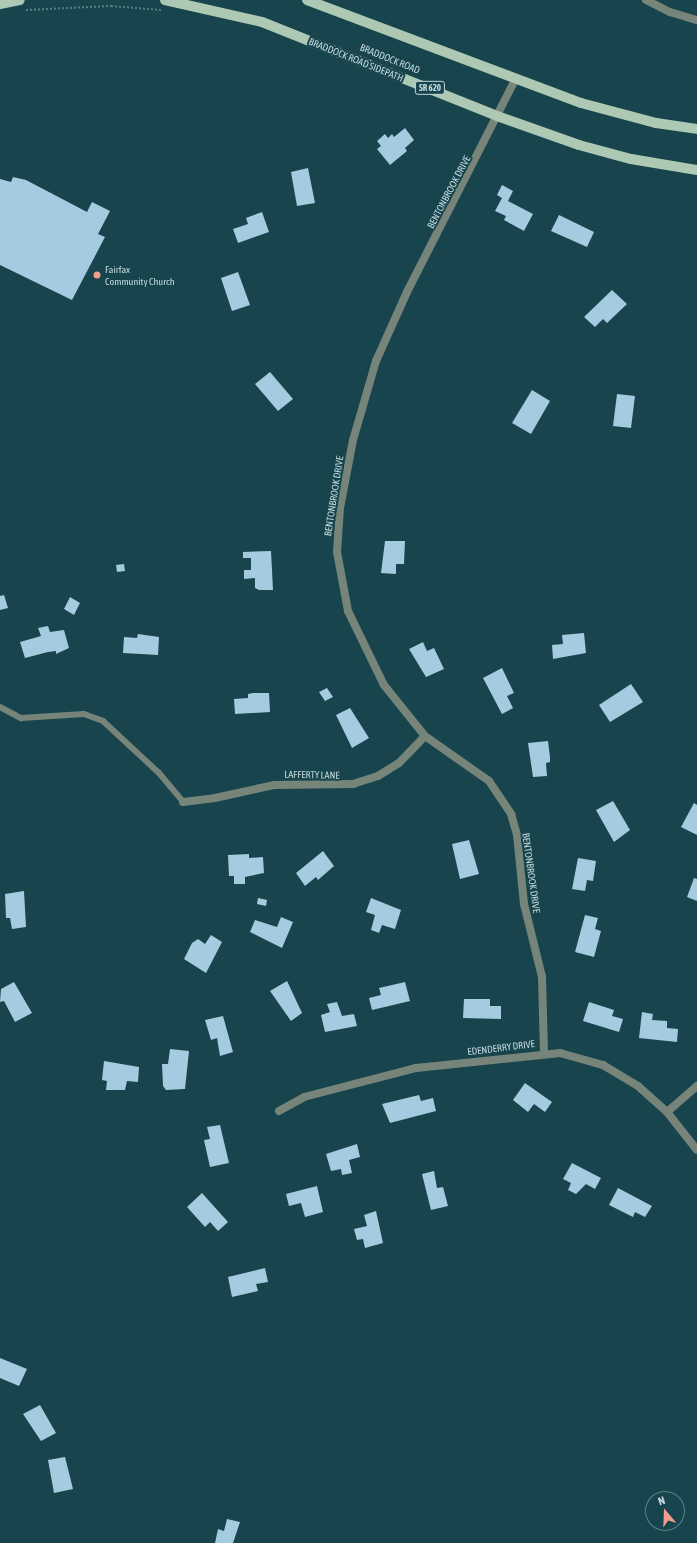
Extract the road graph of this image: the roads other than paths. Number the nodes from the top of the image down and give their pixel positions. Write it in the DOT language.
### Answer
graph roads {
  1 [pos="20,0"];
  2 [pos="165,0"];
  3 [pos="307,0"];
  4 [pos="646,0"];
  5 [pos="0,4"];
  6 [pos="697,20"];
  7 [pos="516,78"];
  8 [pos="497,116"];
  9 [pos="697,128"];
  10 [pos="697,170"];
  11 [pos="0,707"];
  12 [pos="425,736"];
  13 [pos="183,802"];
  14 [pos="544,1052"];
  15 [pos="697,1086"];
  16 [pos="279,1110"];
  17 [pos="667,1112"];
  18 [pos="697,1150"];
  1 -- 5 [label="main road"];
  2 -- 8 [label="main road, BRADDOCK ROAD / SR 620"];
  3 -- 7 [label="main road"];
  4 -- 6 [label="street"];
  7 -- 8 [label="street, BENTONBROOK DRIVE"];
  7 -- 9 [label="main road"];
  8 -- 10 [label="main road, BRADDOCK ROAD / SR 620"];
  8 -- 12 [label="street, BENTONBROOK DRIVE"];
  11 -- 13 [label="lane"];
  12 -- 13 [label="street, LAFFERTY LANE"];
  12 -- 14 [label="street, BENTONBROOK DRIVE"];
  14 -- 16 [label="street, EDENDERRY DRIVE"];
  14 -- 17 [label="street, EDENDERRY DRIVE"];
  15 -- 17 [label="street"];
  17 -- 18 [label="street, EDENDERRY DRIVE"];
}
